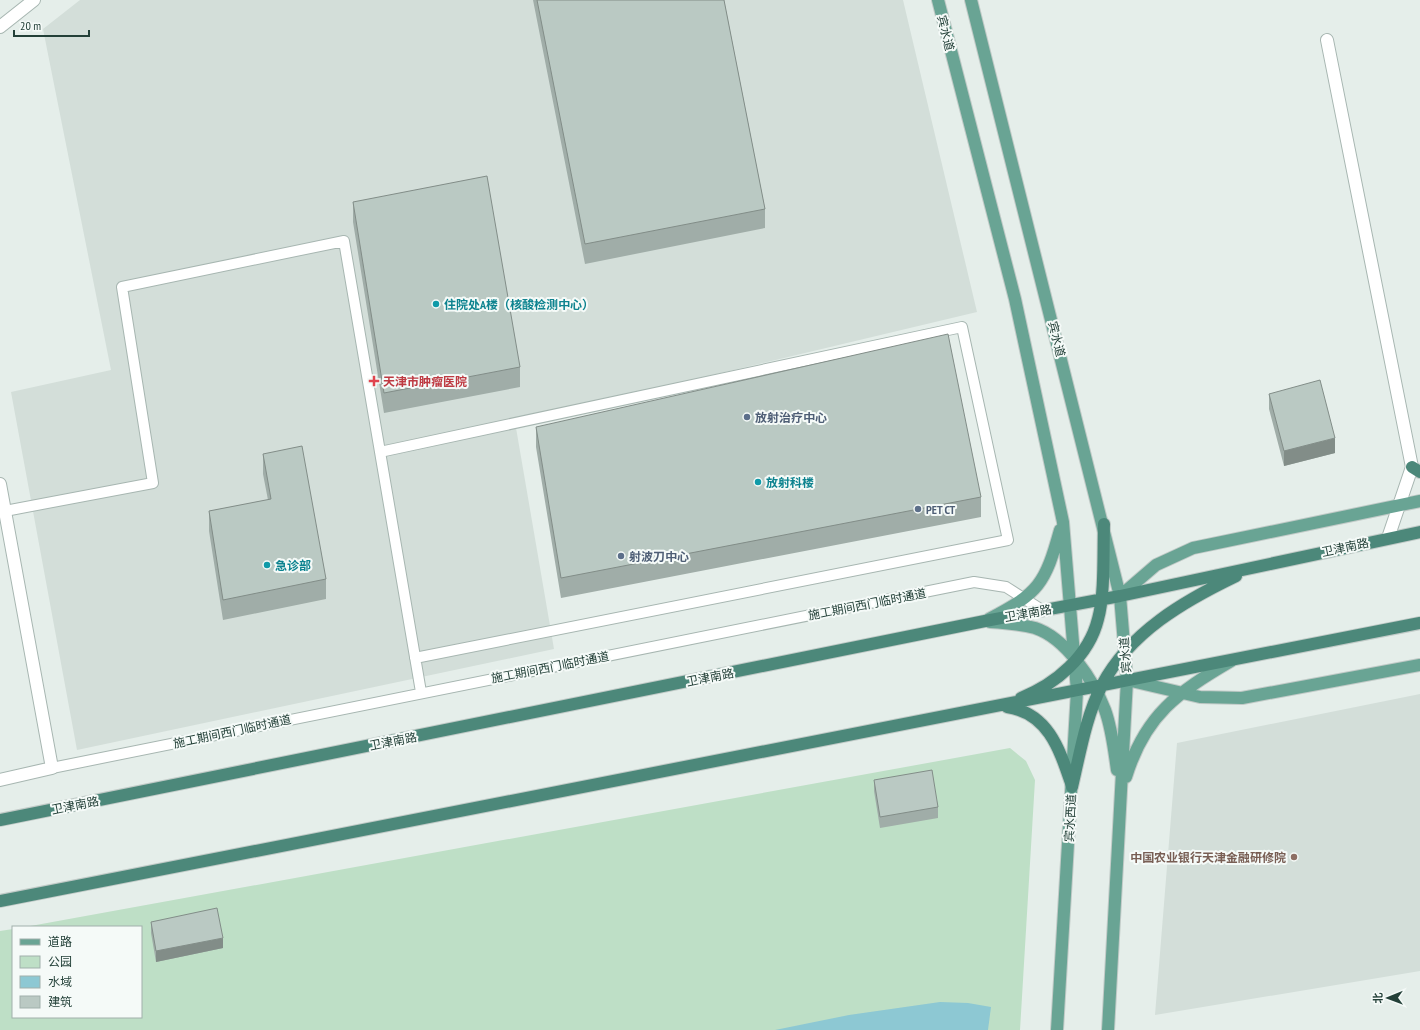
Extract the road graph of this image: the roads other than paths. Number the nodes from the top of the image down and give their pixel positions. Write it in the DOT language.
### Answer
graph roads {
  1 [pos="34,0"];
  2 [pos="938,0"];
  3 [pos="971,0"];
  4 [pos="0,27"];
  5 [pos="1327,40"];
  6 [pos="380,452"];
  7 [pos="1416,469"];
  8 [pos="0,484"];
  9 [pos="1420,501"];
  10 [pos="1399,504"];
  11 [pos="5,511"];
  12 [pos="1063,522"];
  13 [pos="1104,524"];
  14 [pos="1420,532"];
  15 [pos="1388,538"];
  16 [pos="1253,567"];
  17 [pos="1120,596"];
  18 [pos="1024,599"];
  19 [pos="1101,599"];
  20 [pos="1071,605"];
  21 [pos="1042,610"];
  22 [pos="985,621"];
  23 [pos="1420,624"];
  24 [pos="1125,653"];
  25 [pos="415,658"];
  26 [pos="1232,660"];
  27 [pos="1076,661"];
  28 [pos="1420,665"];
  29 [pos="1127,680"];
  30 [pos="1098,689"];
  31 [pos="1077,691"];
  32 [pos="421,692"];
  33 [pos="1181,693"];
  34 [pos="1000,706"];
  35 [pos="52,768"];
  36 [pos="0,780"];
  37 [pos="1072,787"];
  38 [pos="1120,795"];
  39 [pos="0,820"];
  40 [pos="0,901"];
  41 [pos="1057,1030"];
  42 [pos="1108,1030"];
  1 -- 4 [label="street"];
  2 -- 12 [label="main road, 宾水道"];
  3 -- 13 [label="main road, 宾水道"];
  5 -- 7 [label="street"];
  6 -- 11 [label="lane"];
  6 -- 25 [label="lane"];
  6 -- 25 [label="lane"];
  7 -- 10 [label="street"];
  8 -- 11 [label="street"];
  9 -- 10 [label="main road"];
  10 -- 15 [label="street"];
  10 -- 17 [label="main road"];
  11 -- 35 [label="street"];
  12 -- 18 [label="main road"];
  12 -- 20 [label="main road, 宾水道"];
  13 -- 17 [label="main road, 宾水道"];
  13 -- 19 [label="highway"];
  14 -- 15 [label="highway, 卫津南路"];
  15 -- 16 [label="highway, 卫津南路"];
  16 -- 17 [label="highway, 卫津南路"];
  16 -- 24 [label="highway"];
  17 -- 19 [label="highway, 卫津南路"];
  17 -- 24 [label="main road, 宾水道"];
  18 -- 21 [label="lane, 施工期间西门临时通道"];
  18 -- 22 [label="main road"];
  18 -- 32 [label="lane, 施工期间西门临时通道"];
  19 -- 20 [label="highway, 卫津南路"];
  19 -- 27 [label="highway"];
  20 -- 21 [label="highway, 卫津南路"];
  20 -- 27 [label="main road, 宾水西道"];
  21 -- 22 [label="highway, 卫津南路"];
  22 -- 27 [label="main road"];
  22 -- 39 [label="highway, 卫津南路"];
  23 -- 26 [label="highway"];
  24 -- 29 [label="main road, 宾水道"];
  24 -- 30 [label="highway"];
  25 -- 32 [label="lane"];
  26 -- 29 [label="highway"];
  26 -- 33 [label="main road"];
  27 -- 30 [label="main road"];
  27 -- 31 [label="main road, 宾水西道"];
  27 -- 34 [label="highway"];
  28 -- 33 [label="main road"];
  29 -- 30 [label="highway"];
  29 -- 33 [label="main road"];
  29 -- 38 [label="main road"];
  30 -- 31 [label="highway"];
  30 -- 37 [label="highway"];
  30 -- 38 [label="main road"];
  31 -- 34 [label="highway"];
  31 -- 37 [label="main road, 宾水西道"];
  32 -- 35 [label="lane, 施工期间西门临时通道"];
  33 -- 38 [label="main road"];
  34 -- 37 [label="highway"];
  34 -- 40 [label="highway"];
  35 -- 36 [label="street"];
  37 -- 41 [label="main road, 宾水西道"];
  38 -- 42 [label="main road"];
}
